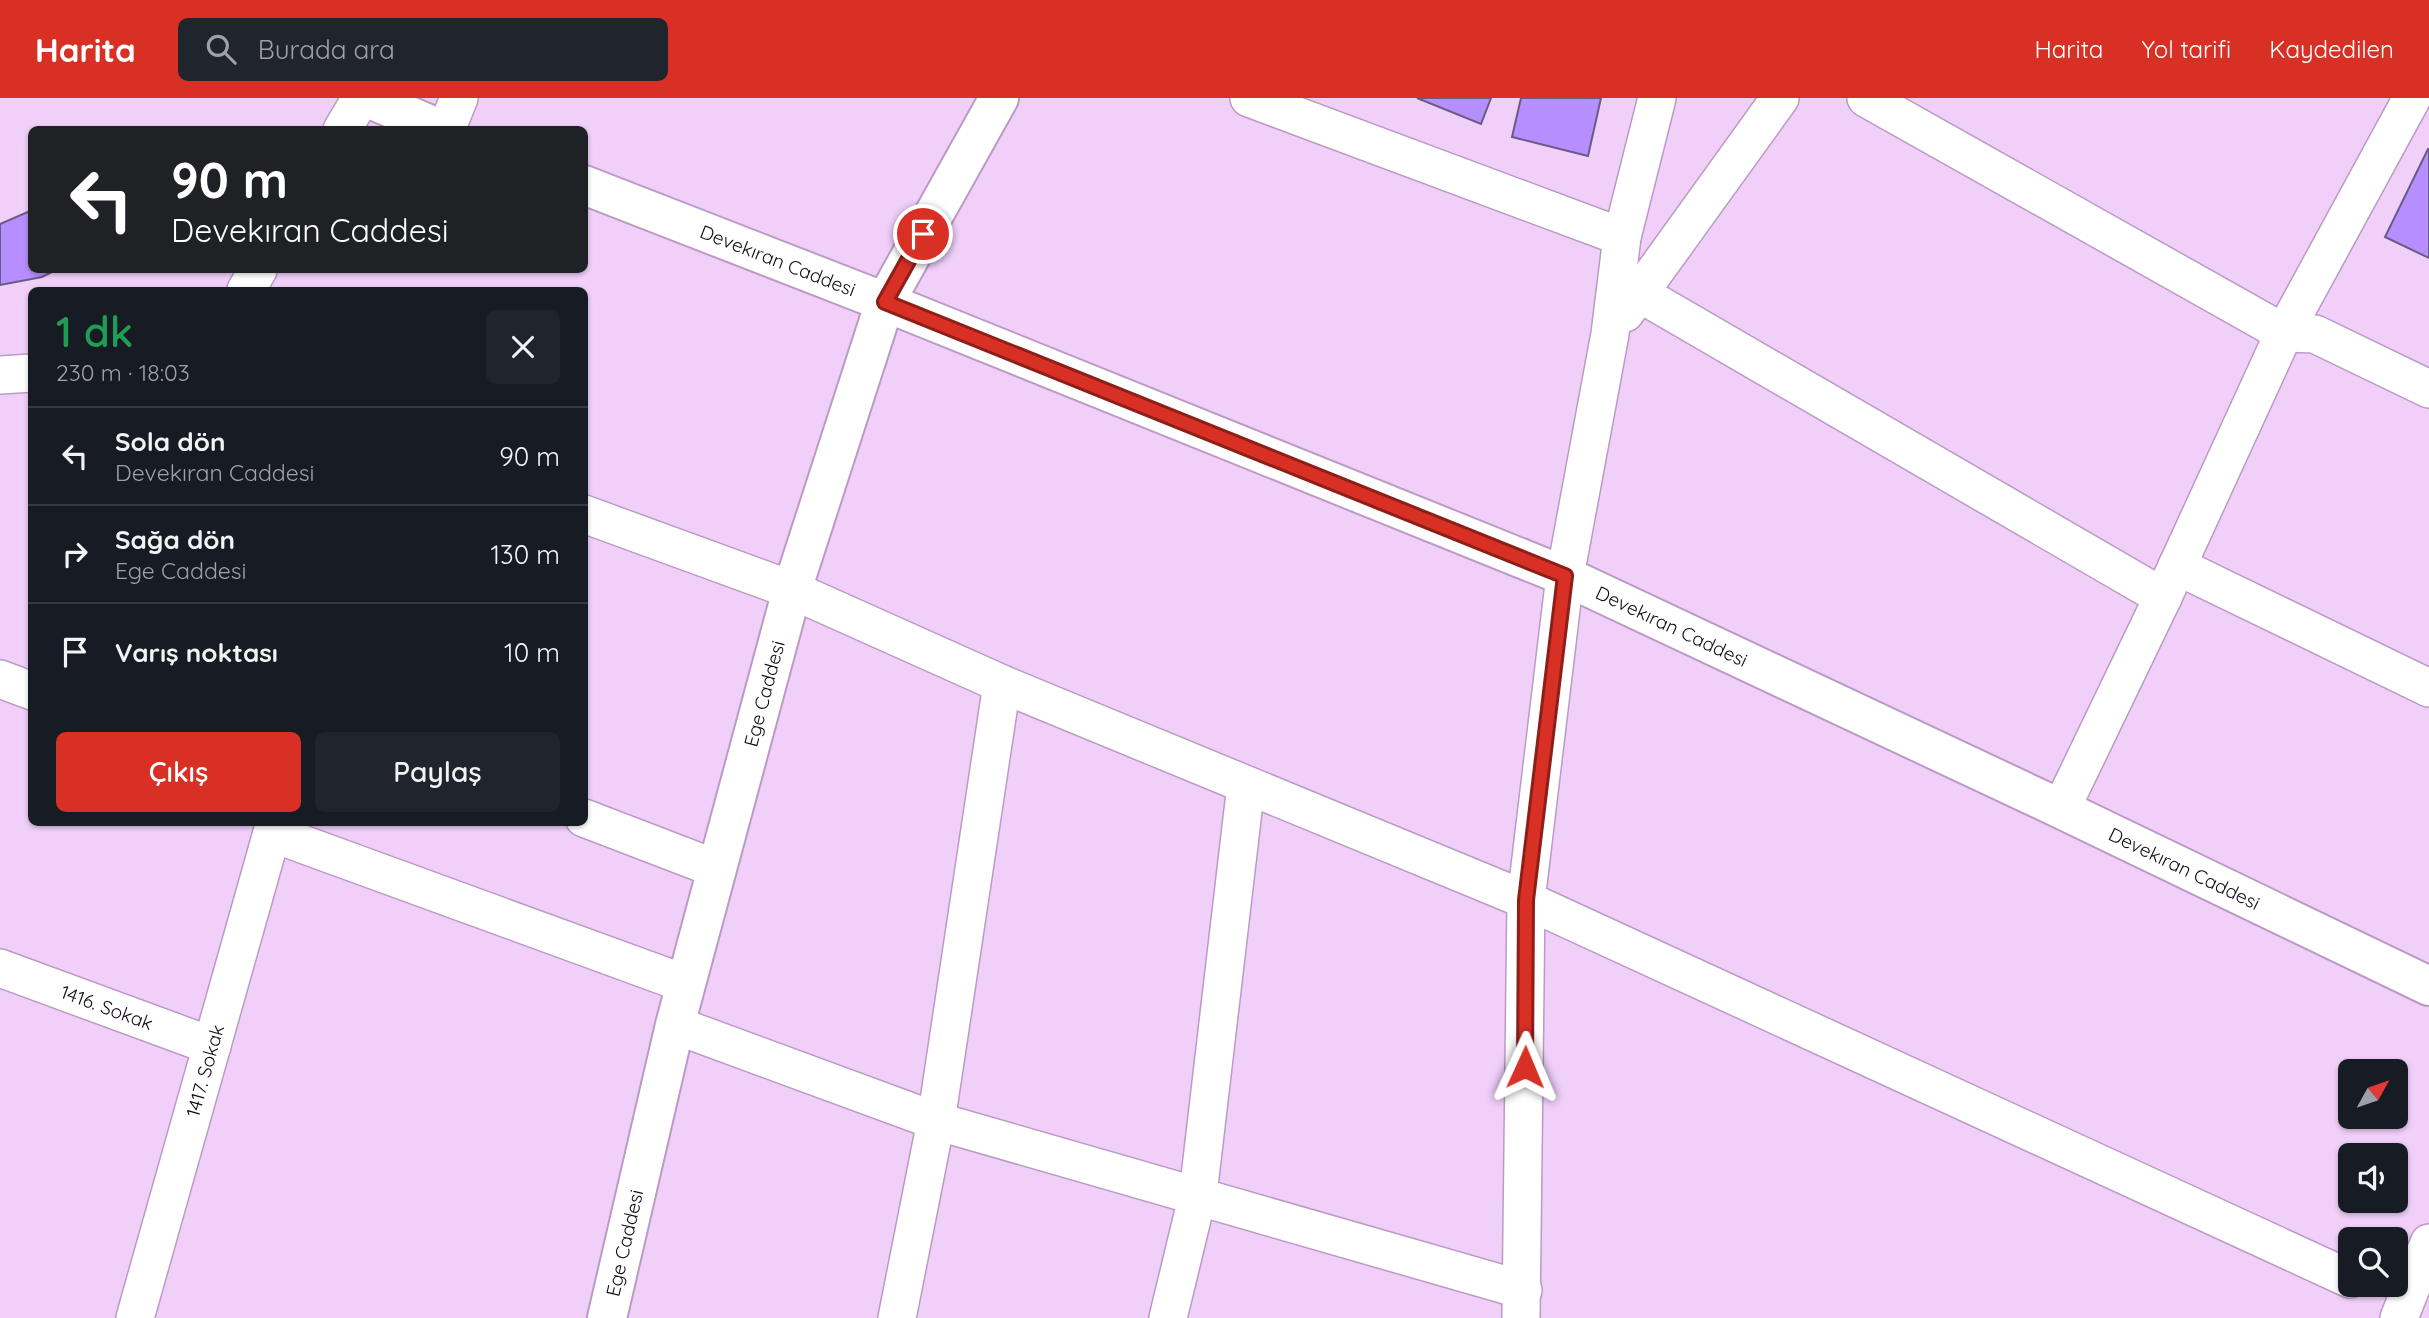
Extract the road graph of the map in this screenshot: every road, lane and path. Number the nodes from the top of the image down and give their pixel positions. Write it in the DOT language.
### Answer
graph roads {
  1 [pos="361,98"];
  2 [pos="368,98"];
  3 [pos="459,98"];
  4 [pos="999,98"];
  5 [pos="1249,98"];
  6 [pos="1657,98"];
  7 [pos="1780,98"];
  8 [pos="1866,98"];
  9 [pos="2412,98"];
  10 [pos="2429,105"];
  11 [pos="344,126"];
  12 [pos="434,126"];
  13 [pos="446,126"];
  14 [pos="588,187"];
  15 [pos="1622,237"];
  16 [pos="1639,293"];
  17 [pos="885,302"];
  18 [pos="2284,332"];
  19 [pos="1610,334"];
  20 [pos="28,373"];
  21 [pos="0,375"];
  22 [pos="2429,389"];
  23 [pos="588,515"];
  24 [pos="1565,576"];
  25 [pos="2170,582"];
  26 [pos="792,590"];
  27 [pos="1002,684"];
  28 [pos="2429,688"];
  29 [pos="1246,785"];
  30 [pos="2061,808"];
  31 [pos="588,820"];
  32 [pos="274,827"];
  33 [pos="717,869"];
  34 [pos="1526,900"];
  35 [pos="0,968"];
  36 [pos="686,984"];
  37 [pos="2429,986"];
  38 [pos="675,1025"];
  39 [pos="212,1046"];
  40 [pos="936,1121"];
  41 [pos="1198,1194"];
  42 [pos="2429,1242"];
  43 [pos="2338,1273"];
  44 [pos="2380,1297"];
  45 [pos="1522,1304"];
  46 [pos="2401,1311"];
  47 [pos="135,1318"];
  48 [pos="607,1318"];
  49 [pos="897,1318"];
  50 [pos="1168,1318"];
  1 -- 11 [label="street"];
  2 -- 12 [label="street"];
  3 -- 13 [label="street"];
  4 -- 17 [label="street, Ege Caddesi"];
  5 -- 15 [label="street"];
  6 -- 15 [label="street"];
  7 -- 16 [label="street"];
  8 -- 18 [label="street"];
  9 -- 10 [label="street"];
  9 -- 18 [label="street"];
  14 -- 17 [label="street, Devekıran Caddesi"];
  15 -- 19 [label="street"];
  16 -- 19 [label="street"];
  16 -- 25 [label="street"];
  17 -- 24 [label="street, Devekıran Caddesi"];
  17 -- 26 [label="street, Ege Caddesi"];
  18 -- 22 [label="street"];
  18 -- 25 [label="street"];
  19 -- 24 [label="street"];
  20 -- 21 [label="street"];
  23 -- 26 [label="street"];
  24 -- 30 [label="street, Devekıran Caddesi"];
  24 -- 34 [label="street"];
  25 -- 28 [label="street"];
  25 -- 30 [label="street"];
  26 -- 27 [label="street"];
  26 -- 33 [label="street, Ege Caddesi"];
  27 -- 29 [label="street"];
  27 -- 40 [label="street"];
  29 -- 34 [label="street"];
  29 -- 41 [label="street"];
  30 -- 37 [label="street, Devekıran Caddesi"];
  31 -- 33 [label="street"];
  32 -- 36 [label="street"];
  32 -- 39 [label="street, 1417. Sokak"];
  33 -- 36 [label="street, Ege Caddesi"];
  34 -- 43 [label="street"];
  34 -- 45 [label="street"];
  35 -- 39 [label="street, 1416. Sokak"];
  36 -- 38 [label="street, Ege Caddesi"];
  38 -- 40 [label="street"];
  38 -- 48 [label="street, Ege Caddesi"];
  39 -- 47 [label="street, 1417. Sokak"];
  40 -- 41 [label="street"];
  40 -- 49 [label="street"];
  41 -- 45 [label="street"];
  41 -- 50 [label="street"];
  42 -- 46 [label="street"];
  44 -- 46 [label="street"];
}
